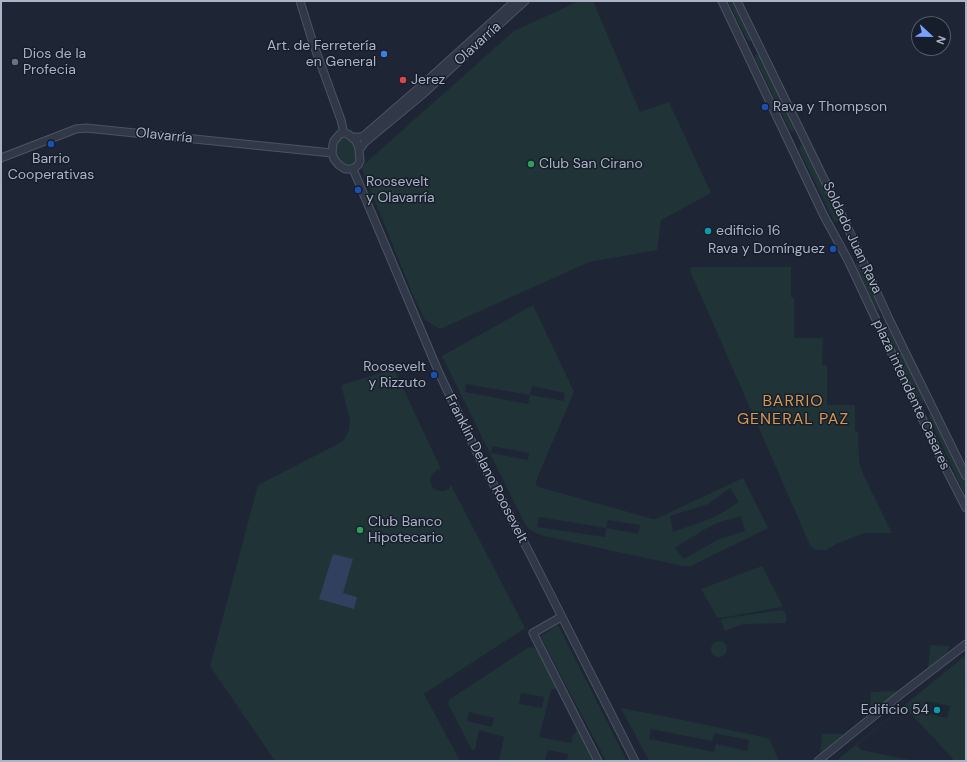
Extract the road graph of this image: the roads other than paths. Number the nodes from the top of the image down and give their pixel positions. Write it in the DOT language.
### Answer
graph roads {
  1 [pos="300,1"];
  2 [pos="515,1"];
  3 [pos="525,1"];
  4 [pos="722,1"];
  5 [pos="737,1"];
  6 [pos="344,133"];
  7 [pos="352,137"];
  8 [pos="359,150"];
  9 [pos="332,153"];
  10 [pos="1,158"];
  11 [pos="353,169"];
  12 [pos="848,260"];
  13 [pos="966,476"];
  14 [pos="966,508"];
  15 [pos="561,617"];
  16 [pos="966,644"];
  17 [pos="598,761"];
  18 [pos="635,761"];
  19 [pos="818,761"];
  1 -- 6 [label="street"];
  2 -- 7 [label="street, Olavarría"];
  3 -- 8 [label="street, Olavarría"];
  4 -- 12 [label="street, Soldado Juan Rava"];
  5 -- 13 [label="street, Soldado Juan Rava"];
  6 -- 7 [label="street"];
  6 -- 9 [label="street"];
  7 -- 8 [label="street"];
  8 -- 11 [label="street"];
  9 -- 10 [label="street, Olavarría"];
  9 -- 11 [label="street"];
  11 -- 15 [label="street, Franklin Delano Roosevelt"];
  12 -- 14 [label="street, plaza intendente Casares"];
  15 -- 17 [label="street"];
  15 -- 18 [label="street, Franklin Delano Roosevelt"];
  16 -- 19 [label="street"];
}
